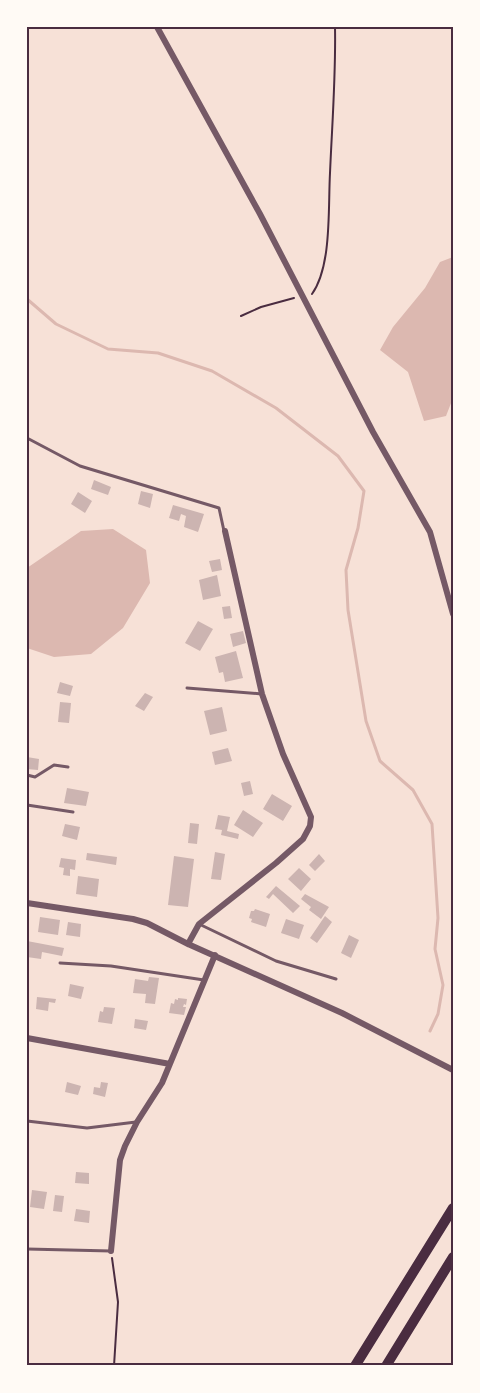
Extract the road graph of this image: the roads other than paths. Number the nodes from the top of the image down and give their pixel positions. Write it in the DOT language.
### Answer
graph roads {
  1 [pos="157,27"];
  2 [pos="27,438"];
  3 [pos="225,531"];
  4 [pos="453,614"];
  5 [pos="187,688"];
  6 [pos="262,694"];
  7 [pos="68,767"];
  8 [pos="27,776"];
  9 [pos="27,805"];
  10 [pos="73,812"];
  11 [pos="27,903"];
  12 [pos="199,924"];
  13 [pos="188,944"];
  14 [pos="215,955"];
  15 [pos="60,963"];
  16 [pos="336,979"];
  17 [pos="204,980"];
  18 [pos="27,1038"];
  19 [pos="170,1064"];
  20 [pos="453,1070"];
  21 [pos="27,1121"];
  22 [pos="137,1122"];
  23 [pos="453,1208"];
  24 [pos="27,1249"];
  25 [pos="111,1251"];
  26 [pos="453,1257"];
  27 [pos="355,1366"];
  28 [pos="386,1366"];
  1 -- 4 [label="street"];
  2 -- 3 [label="lane"];
  3 -- 6 [label="street"];
  5 -- 6 [label="lane"];
  6 -- 12 [label="street"];
  7 -- 8 [label="lane"];
  9 -- 10 [label="lane"];
  11 -- 13 [label="street"];
  12 -- 13 [label="street"];
  12 -- 16 [label="lane"];
  13 -- 14 [label="street"];
  14 -- 17 [label="street"];
  14 -- 20 [label="street"];
  15 -- 17 [label="lane"];
  17 -- 19 [label="street"];
  18 -- 19 [label="street"];
  19 -- 22 [label="street"];
  21 -- 22 [label="lane"];
  22 -- 25 [label="street"];
  23 -- 27 [label="highway"];
  24 -- 25 [label="lane"];
  26 -- 28 [label="highway"];
}
